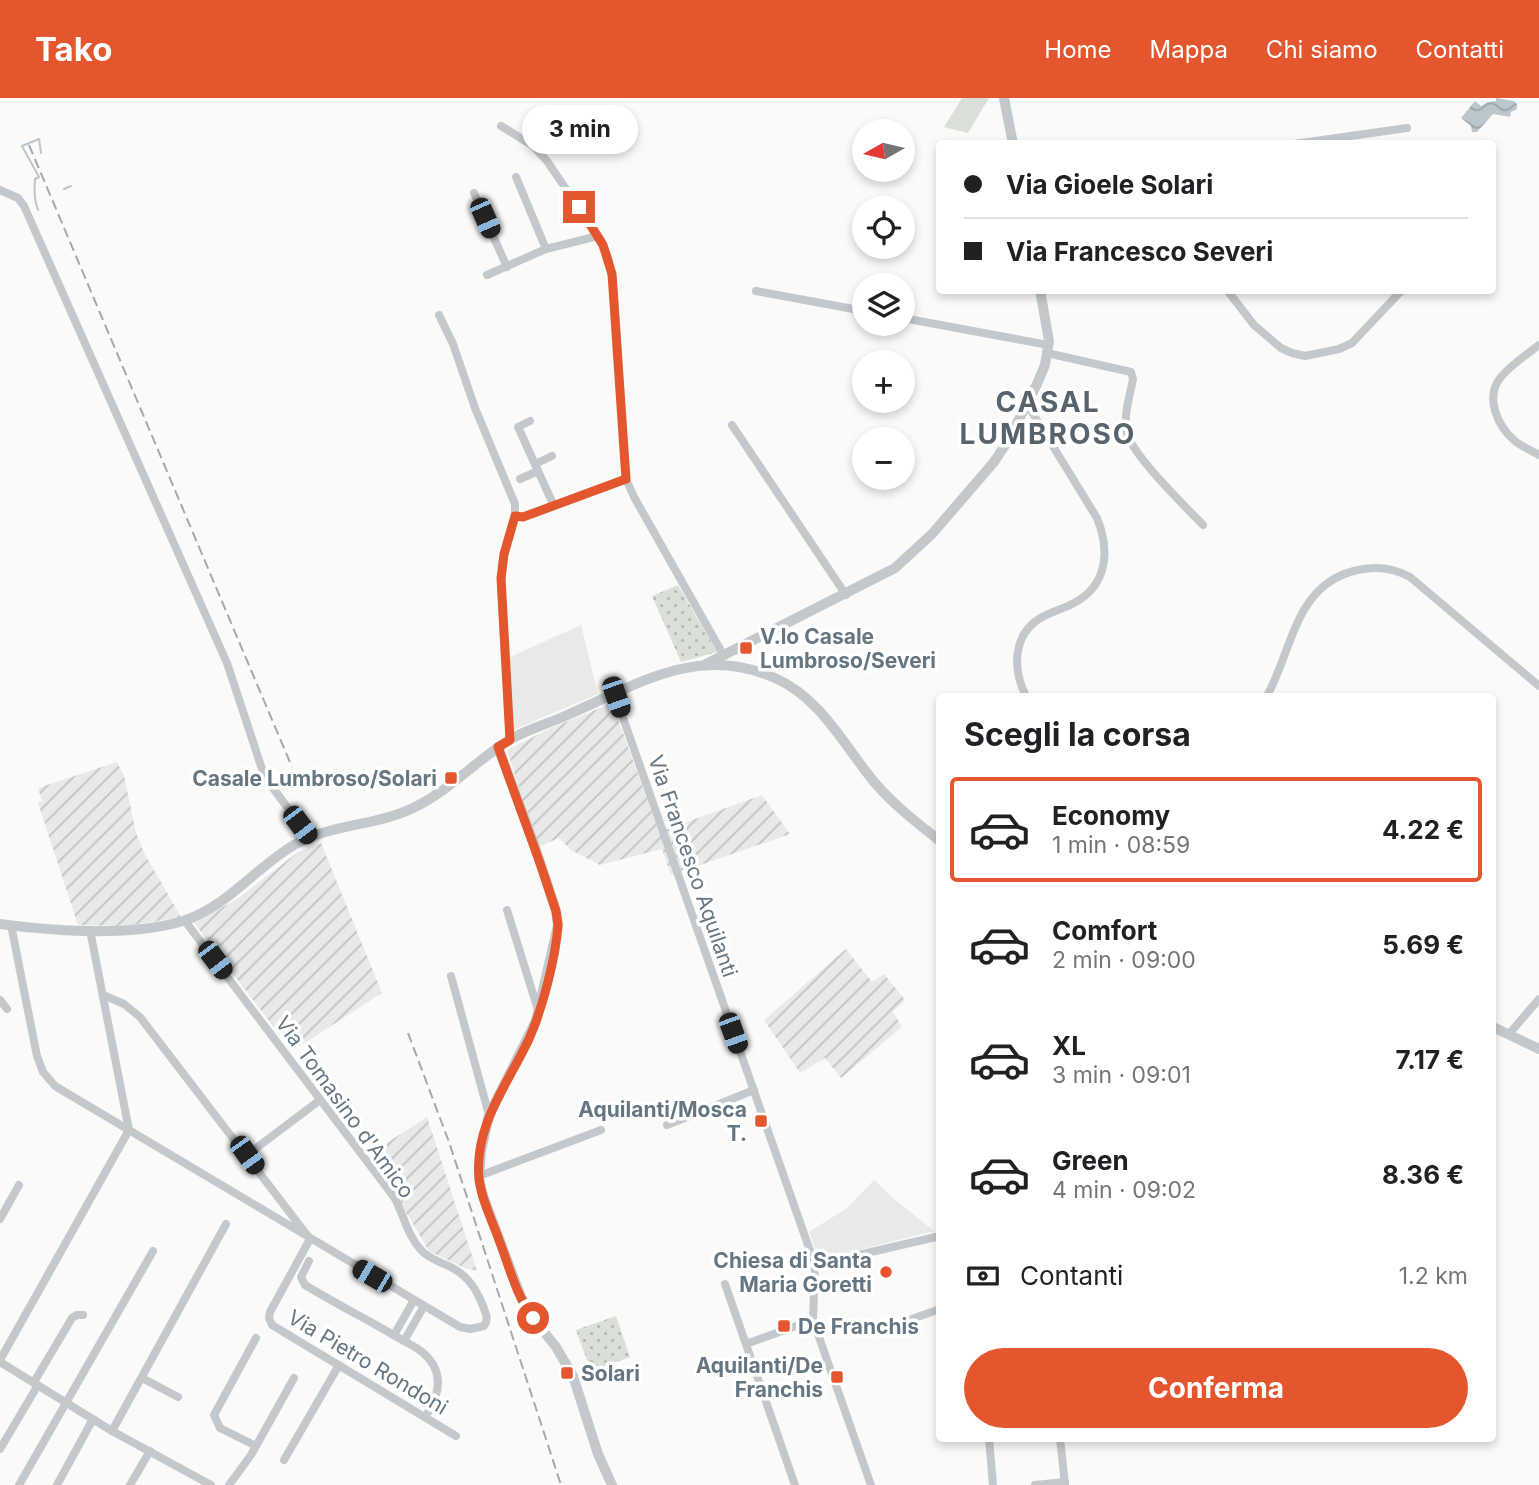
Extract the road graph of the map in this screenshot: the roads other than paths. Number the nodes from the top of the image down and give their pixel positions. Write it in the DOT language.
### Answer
graph roads {
  1 [pos="1004,98"];
  2 [pos="501,126"];
  3 [pos="1406,128"];
  4 [pos="1012,140"];
  5 [pos="1322,140"];
  6 [pos="516,177"];
  7 [pos="0,190"];
  8 [pos="474,193"];
  9 [pos="598,236"];
  10 [pos="546,249"];
  11 [pos="506,267"];
  12 [pos="488,275"];
  13 [pos="756,291"];
  14 [pos="1041,294"];
  15 [pos="1230,294"];
  16 [pos="1398,294"];
  17 [pos="852,309"];
  18 [pos="439,315"];
  19 [pos="915,321"];
  20 [pos="1539,345"];
  21 [pos="1048,349"];
  22 [pos="1027,404"];
  23 [pos="530,421"];
  24 [pos="732,425"];
  25 [pos="1539,455"];
  26 [pos="552,456"];
  27 [pos="536,467"];
  28 [pos="520,479"];
  29 [pos="626,479"];
  30 [pos="554,506"];
  31 [pos="515,516"];
  32 [pos="1203,525"];
  33 [pos="846,595"];
  34 [pos="724,656"];
  35 [pos="706,664"];
  36 [pos="1539,686"];
  37 [pos="614,692"];
  38 [pos="1025,693"];
  39 [pos="1268,693"];
  40 [pos="510,740"];
  41 [pos="498,747"];
  42 [pos="310,838"];
  43 [pos="936,838"];
  44 [pos="507,910"];
  45 [pos="185,920"];
  46 [pos="6,925"];
  47 [pos="90,930"];
  48 [pos="451,976"];
  49 [pos="103,995"];
  50 [pos="1539,999"];
  51 [pos="0,1000"];
  52 [pos="7,1009"];
  53 [pos="539,1013"];
  54 [pos="1496,1028"];
  55 [pos="1509,1034"];
  56 [pos="1539,1048"];
  57 [pos="754,1090"];
  58 [pos="320,1100"];
  59 [pos="489,1115"];
  60 [pos="667,1125"];
  61 [pos="129,1130"];
  62 [pos="601,1130"];
  63 [pos="247,1155"];
  64 [pos="479,1176"];
  65 [pos="19,1185"];
  66 [pos="0,1219"];
  67 [pos="226,1224"];
  68 [pos="936,1237"];
  69 [pos="310,1239"];
  70 [pos="153,1251"];
  71 [pos="309,1261"];
  72 [pos="815,1265"];
  73 [pos="725,1284"];
  74 [pos="414,1300"];
  75 [pos="424,1306"];
  76 [pos="936,1310"];
  77 [pos="83,1315"];
  78 [pos="813,1320"];
  79 [pos="890,1327"];
  80 [pos="394,1335"];
  81 [pos="257,1338"];
  82 [pos="404,1341"];
  83 [pos="746,1344"];
  84 [pos="0,1361"];
  85 [pos="339,1365"];
  86 [pos="142,1378"];
  87 [pos="294,1378"];
  88 [pos="36,1384"];
  89 [pos="178,1397"];
  90 [pos="67,1402"];
  91 [pos="426,1416"];
  92 [pos="93,1419"];
  93 [pos="112,1431"];
  94 [pos="456,1436"];
  95 [pos="989,1442"];
  96 [pos="1060,1442"];
  97 [pos="256,1446"];
  98 [pos="0,1449"];
  99 [pos="150,1451"];
  100 [pos="284,1460"];
  101 [pos="196,1481"];
  102 [pos="1065,1484"];
  103 [pos="19,1485"];
  104 [pos="57,1485"];
  105 [pos="130,1485"];
  106 [pos="211,1485"];
  107 [pos="229,1485"];
  108 [pos="612,1485"];
  109 [pos="795,1485"];
  110 [pos="871,1485"];
  111 [pos="993,1485"];
  112 [pos="1035,1485"];
  1 -- 4 [label="street"];
  2 -- 9 [label="street"];
  3 -- 5 [label="street"];
  6 -- 10 [label="street"];
  7 -- 42 [label="street"];
  8 -- 11 [label="street"];
  9 -- 10 [label="street"];
  9 -- 29 [label="street"];
  10 -- 11 [label="street"];
  11 -- 12 [label="street"];
  13 -- 17 [label="street"];
  14 -- 21 [label="street"];
  15 -- 16 [label="street"];
  18 -- 31 [label="street"];
  19 -- 21 [label="street"];
  20 -- 25 [label="street"];
  21 -- 22 [label="street"];
  21 -- 32 [label="street"];
  22 -- 33 [label="street"];
  22 -- 38 [label="street"];
  23 -- 27 [label="street"];
  24 -- 33 [label="street"];
  26 -- 27 [label="street"];
  27 -- 28 [label="street"];
  27 -- 30 [label="street"];
  29 -- 30 [label="street"];
  29 -- 34 [label="street"];
  30 -- 31 [label="street"];
  31 -- 40 [label="street"];
  33 -- 34 [label="street"];
  34 -- 35 [label="street"];
  35 -- 37 [label="street"];
  35 -- 43 [label="street"];
  36 -- 39 [label="street"];
  37 -- 40 [label="street"];
  37 -- 57 [label="street, Via Francesco Aquilanti"];
  40 -- 41 [label="street"];
  41 -- 42 [label="street"];
  41 -- 53 [label="street"];
  42 -- 45 [label="street"];
  44 -- 53 [label="street"];
  45 -- 47 [label="street"];
  45 -- 58 [label="street, Via Tomasino d'Amico"];
  46 -- 47 [label="street"];
  46 -- 61 [label="street"];
  47 -- 49 [label="street"];
  48 -- 59 [label="street"];
  49 -- 61 [label="street"];
  49 -- 63 [label="street"];
  50 -- 55 [label="street"];
  51 -- 52 [label="street"];
  53 -- 59 [label="street"];
  54 -- 55 [label="street"];
  55 -- 56 [label="street"];
  57 -- 60 [label="street"];
  57 -- 72 [label="street, Via Francesco Aquilanti"];
  58 -- 63 [label="street"];
  58 -- 75 [label="street, Via Tomasino d'Amico"];
  59 -- 64 [label="street"];
  61 -- 69 [label="street"];
  61 -- 84 [label="street"];
  62 -- 64 [label="street"];
  63 -- 69 [label="street"];
  64 -- 108 [label="street"];
  65 -- 66 [label="street"];
  67 -- 86 [label="street"];
  68 -- 72 [label="street"];
  69 -- 74 [label="street"];
  69 -- 85 [label="street, Via Pietro Rondoni"];
  70 -- 90 [label="street"];
  71 -- 80 [label="street"];
  72 -- 78 [label="street, Via Francesco Aquilanti"];
  73 -- 83 [label="street"];
  74 -- 75 [label="street"];
  74 -- 80 [label="street"];
  75 -- 82 [label="street"];
  76 -- 79 [label="street"];
  77 -- 88 [label="street"];
  78 -- 83 [label="street"];
  78 -- 110 [label="street, Via Francesco Aquilanti"];
  80 -- 82 [label="street"];
  81 -- 97 [label="street"];
  82 -- 91 [label="street"];
  83 -- 109 [label="street"];
  84 -- 88 [label="street"];
  85 -- 91 [label="street, Via Pietro Rondoni"];
  85 -- 100 [label="street"];
  86 -- 89 [label="street"];
  86 -- 93 [label="street"];
  87 -- 97 [label="street"];
  88 -- 90 [label="street"];
  88 -- 98 [label="street"];
  90 -- 92 [label="street"];
  90 -- 103 [label="street"];
  91 -- 94 [label="street, Via Pietro Rondoni"];
  92 -- 93 [label="street"];
  92 -- 104 [label="street"];
  93 -- 99 [label="street"];
  95 -- 111 [label="street"];
  96 -- 102 [label="street"];
  97 -- 107 [label="street"];
  99 -- 101 [label="street"];
  99 -- 105 [label="street"];
  101 -- 106 [label="street"];
  102 -- 112 [label="street"];
}
